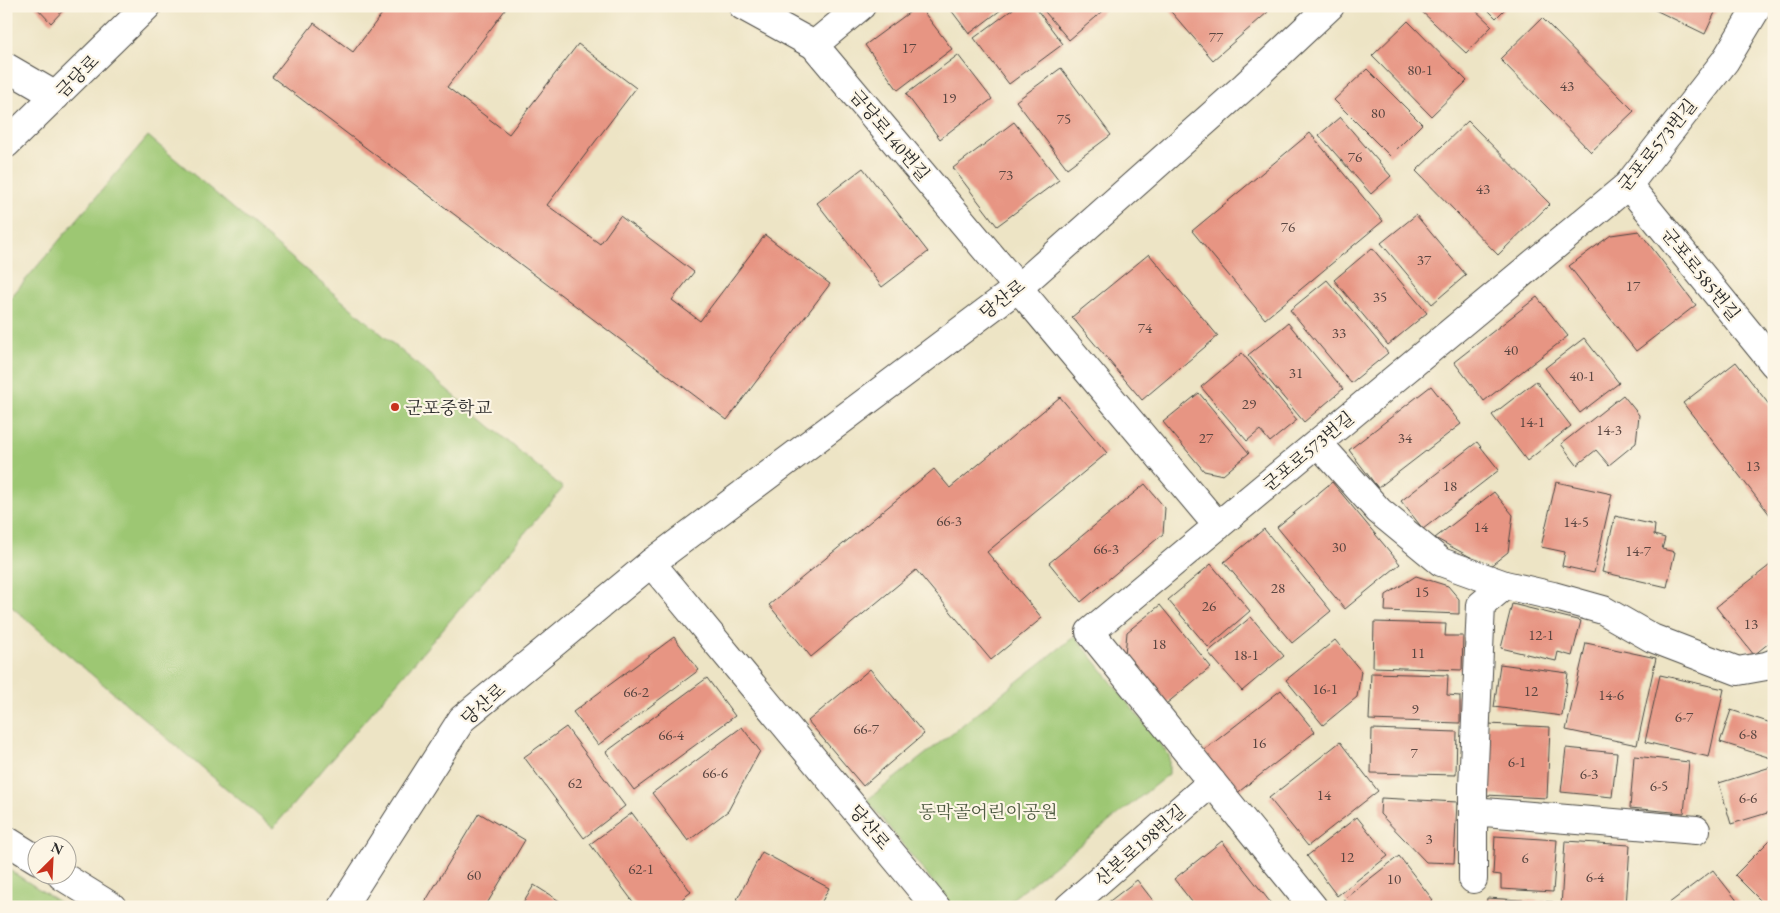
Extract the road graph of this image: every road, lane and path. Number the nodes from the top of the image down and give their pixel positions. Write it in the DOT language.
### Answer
graph roads {
  1 [pos="147,6"];
  2 [pos="743,6"];
  3 [pos="861,6"];
  4 [pos="1330,6"];
  5 [pos="1758,6"];
  6 [pos="814,45"];
  7 [pos="6,67"];
  8 [pos="56,96"];
  9 [pos="6,144"];
  10 [pos="1628,185"];
  11 [pos="1019,287"];
  12 [pos="1774,364"];
  13 [pos="1318,443"];
  14 [pos="1218,526"];
  15 [pos="650,563"];
  16 [pos="1505,585"];
  17 [pos="1774,663"];
  18 [pos="1212,782"];
  19 [pos="1473,811"];
  20 [pos="1696,830"];
  21 [pos="6,840"];
  22 [pos="28,854"];
  23 [pos="1473,879"];
  24 [pos="78,886"];
  25 [pos="112,907"];
  26 [pos="342,907"];
  27 [pos="936,907"];
  28 [pos="1068,907"];
  29 [pos="1313,907"];
  1 -- 8 [label="street, 금당로"];
  2 -- 6 [label="street, 금당로140번길"];
  3 -- 6 [label="street"];
  4 -- 11 [label="street, 당산로"];
  5 -- 10 [label="street, 군포로573번길"];
  6 -- 11 [label="street, 금당로140번길"];
  7 -- 8 [label="street"];
  8 -- 9 [label="street, 금당로"];
  10 -- 12 [label="street, 군포로585번길"];
  10 -- 13 [label="street, 군포로573번길"];
  11 -- 14 [label="street, 금당로140번길"];
  11 -- 15 [label="street, 당산로"];
  13 -- 14 [label="street, 군포로573번길"];
  13 -- 16 [label="street"];
  14 -- 18 [label="street, 군포로573번길"];
  15 -- 26 [label="street, 당산로"];
  15 -- 27 [label="street, 당산로"];
  16 -- 17 [label="street"];
  16 -- 19 [label="street"];
  18 -- 28 [label="street, 산본로198번길"];
  18 -- 29 [label="street, 군포로573번길"];
  19 -- 20 [label="street"];
  19 -- 23 [label="street"];
  21 -- 22 [label="street"];
  24 -- 25 [label="street"];
}
